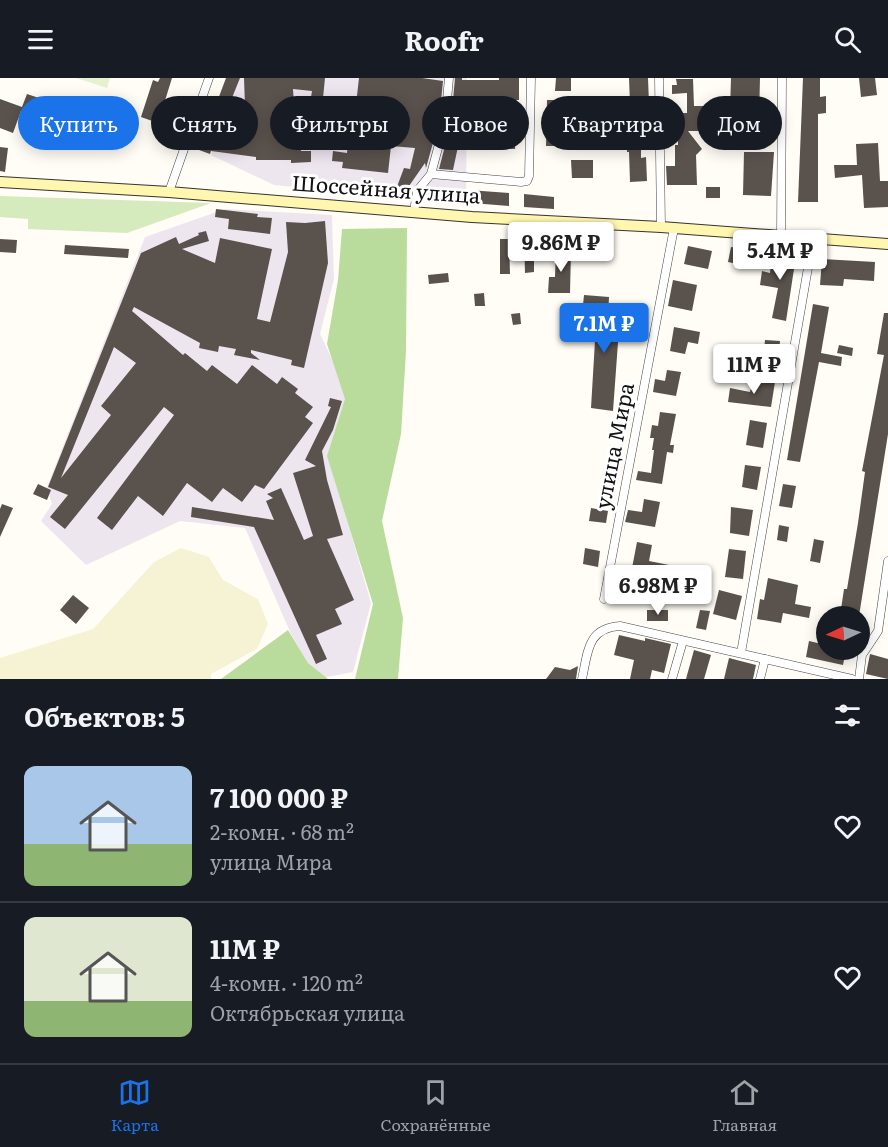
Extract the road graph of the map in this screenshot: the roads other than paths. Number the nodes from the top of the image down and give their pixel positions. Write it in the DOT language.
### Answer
graph roads {
  1 [pos="209,78"];
  2 [pos="449,78"];
  3 [pos="531,78"];
  4 [pos="659,78"];
  5 [pos="782,78"];
  6 [pos="431,174"];
  7 [pos="0,182"];
  8 [pos="169,192"];
  9 [pos="414,212"];
  10 [pos="661,226"];
  11 [pos="674,228"];
  12 [pos="781,236"];
  13 [pos="813,239"];
  14 [pos="888,244"];
  15 [pos="888,561"];
  16 [pos="604,599"];
  17 [pos="683,641"];
  18 [pos="741,653"];
  19 [pos="765,659"];
  20 [pos="582,679"];
  21 [pos="672,679"];
  22 [pos="759,679"];
  23 [pos="852,679"];
  24 [pos="859,679"];
  1 -- 8 [label="street"];
  2 -- 6 [label="street"];
  3 -- 6 [label="street"];
  4 -- 10 [label="street"];
  5 -- 12 [label="street"];
  6 -- 9 [label="street"];
  7 -- 8 [label="street, Шоссейная улица"];
  8 -- 9 [label="street, Шоссейная улица"];
  9 -- 10 [label="street, Шоссейная улица"];
  10 -- 11 [label="street, Шоссейная улица"];
  11 -- 12 [label="street, Шоссейная улица"];
  11 -- 16 [label="street, улица Мира"];
  12 -- 13 [label="street, Шоссейная улица"];
  13 -- 14 [label="street, Шоссейная улица"];
  13 -- 18 [label="street"];
  15 -- 24 [label="street"];
  17 -- 18 [label="street"];
  17 -- 20 [label="street"];
  17 -- 21 [label="street"];
  18 -- 19 [label="street"];
  19 -- 22 [label="street"];
  19 -- 23 [label="street"];
}
